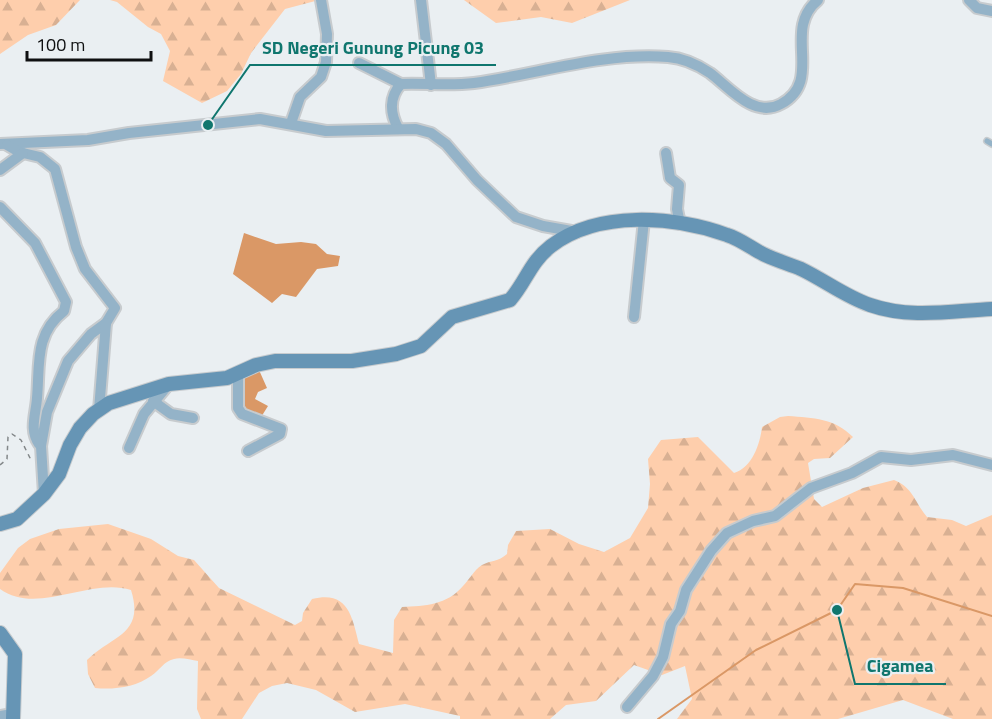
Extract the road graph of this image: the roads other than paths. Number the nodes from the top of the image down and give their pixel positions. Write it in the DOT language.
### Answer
graph roads {
  1 [pos="321,0"];
  2 [pos="421,0"];
  3 [pos="818,0"];
  4 [pos="969,0"];
  5 [pos="992,11"];
  6 [pos="359,63"];
  7 [pos="401,84"];
  8 [pos="431,85"];
  9 [pos="291,123"];
  10 [pos="398,128"];
  11 [pos="4,145"];
  12 [pos="23,153"];
  13 [pos="666,153"];
  14 [pos="0,170"];
  15 [pos="0,207"];
  16 [pos="644,220"];
  17 [pos="680,224"];
  18 [pos="577,232"];
  19 [pos="992,309"];
  20 [pos="634,317"];
  21 [pos="106,322"];
  22 [pos="238,374"];
  23 [pos="169,384"];
  24 [pos="153,401"];
  25 [pos="99,410"];
  26 [pos="193,418"];
  27 [pos="41,446"];
  28 [pos="129,448"];
  29 [pos="248,451"];
  30 [pos="992,465"];
  31 [pos="44,494"];
  32 [pos="0,524"];
  33 [pos="0,633"];
  34 [pos="627,707"];
  35 [pos="9,716"];
  1 -- 9 [label="street"];
  2 -- 8 [label="street"];
  3 -- 8 [label="street"];
  4 -- 5 [label="street"];
  6 -- 7 [label="street"];
  7 -- 8 [label="street"];
  7 -- 10 [label="street"];
  9 -- 10 [label="street"];
  9 -- 11 [label="street"];
  10 -- 18 [label="street"];
  11 -- 12 [label="street"];
  12 -- 14 [label="street"];
  12 -- 21 [label="street"];
  13 -- 17 [label="street"];
  15 -- 27 [label="street"];
  16 -- 17 [label="main road"];
  16 -- 18 [label="main road"];
  16 -- 20 [label="street"];
  17 -- 19 [label="main road"];
  18 -- 22 [label="main road"];
  21 -- 25 [label="street"];
  21 -- 27 [label="street"];
  22 -- 23 [label="main road"];
  22 -- 29 [label="street"];
  23 -- 24 [label="street"];
  23 -- 25 [label="main road"];
  24 -- 26 [label="street"];
  24 -- 28 [label="street"];
  25 -- 31 [label="main road"];
  27 -- 31 [label="street"];
  30 -- 34 [label="street"];
  31 -- 32 [label="main road"];
  33 -- 35 [label="main road"];
}
